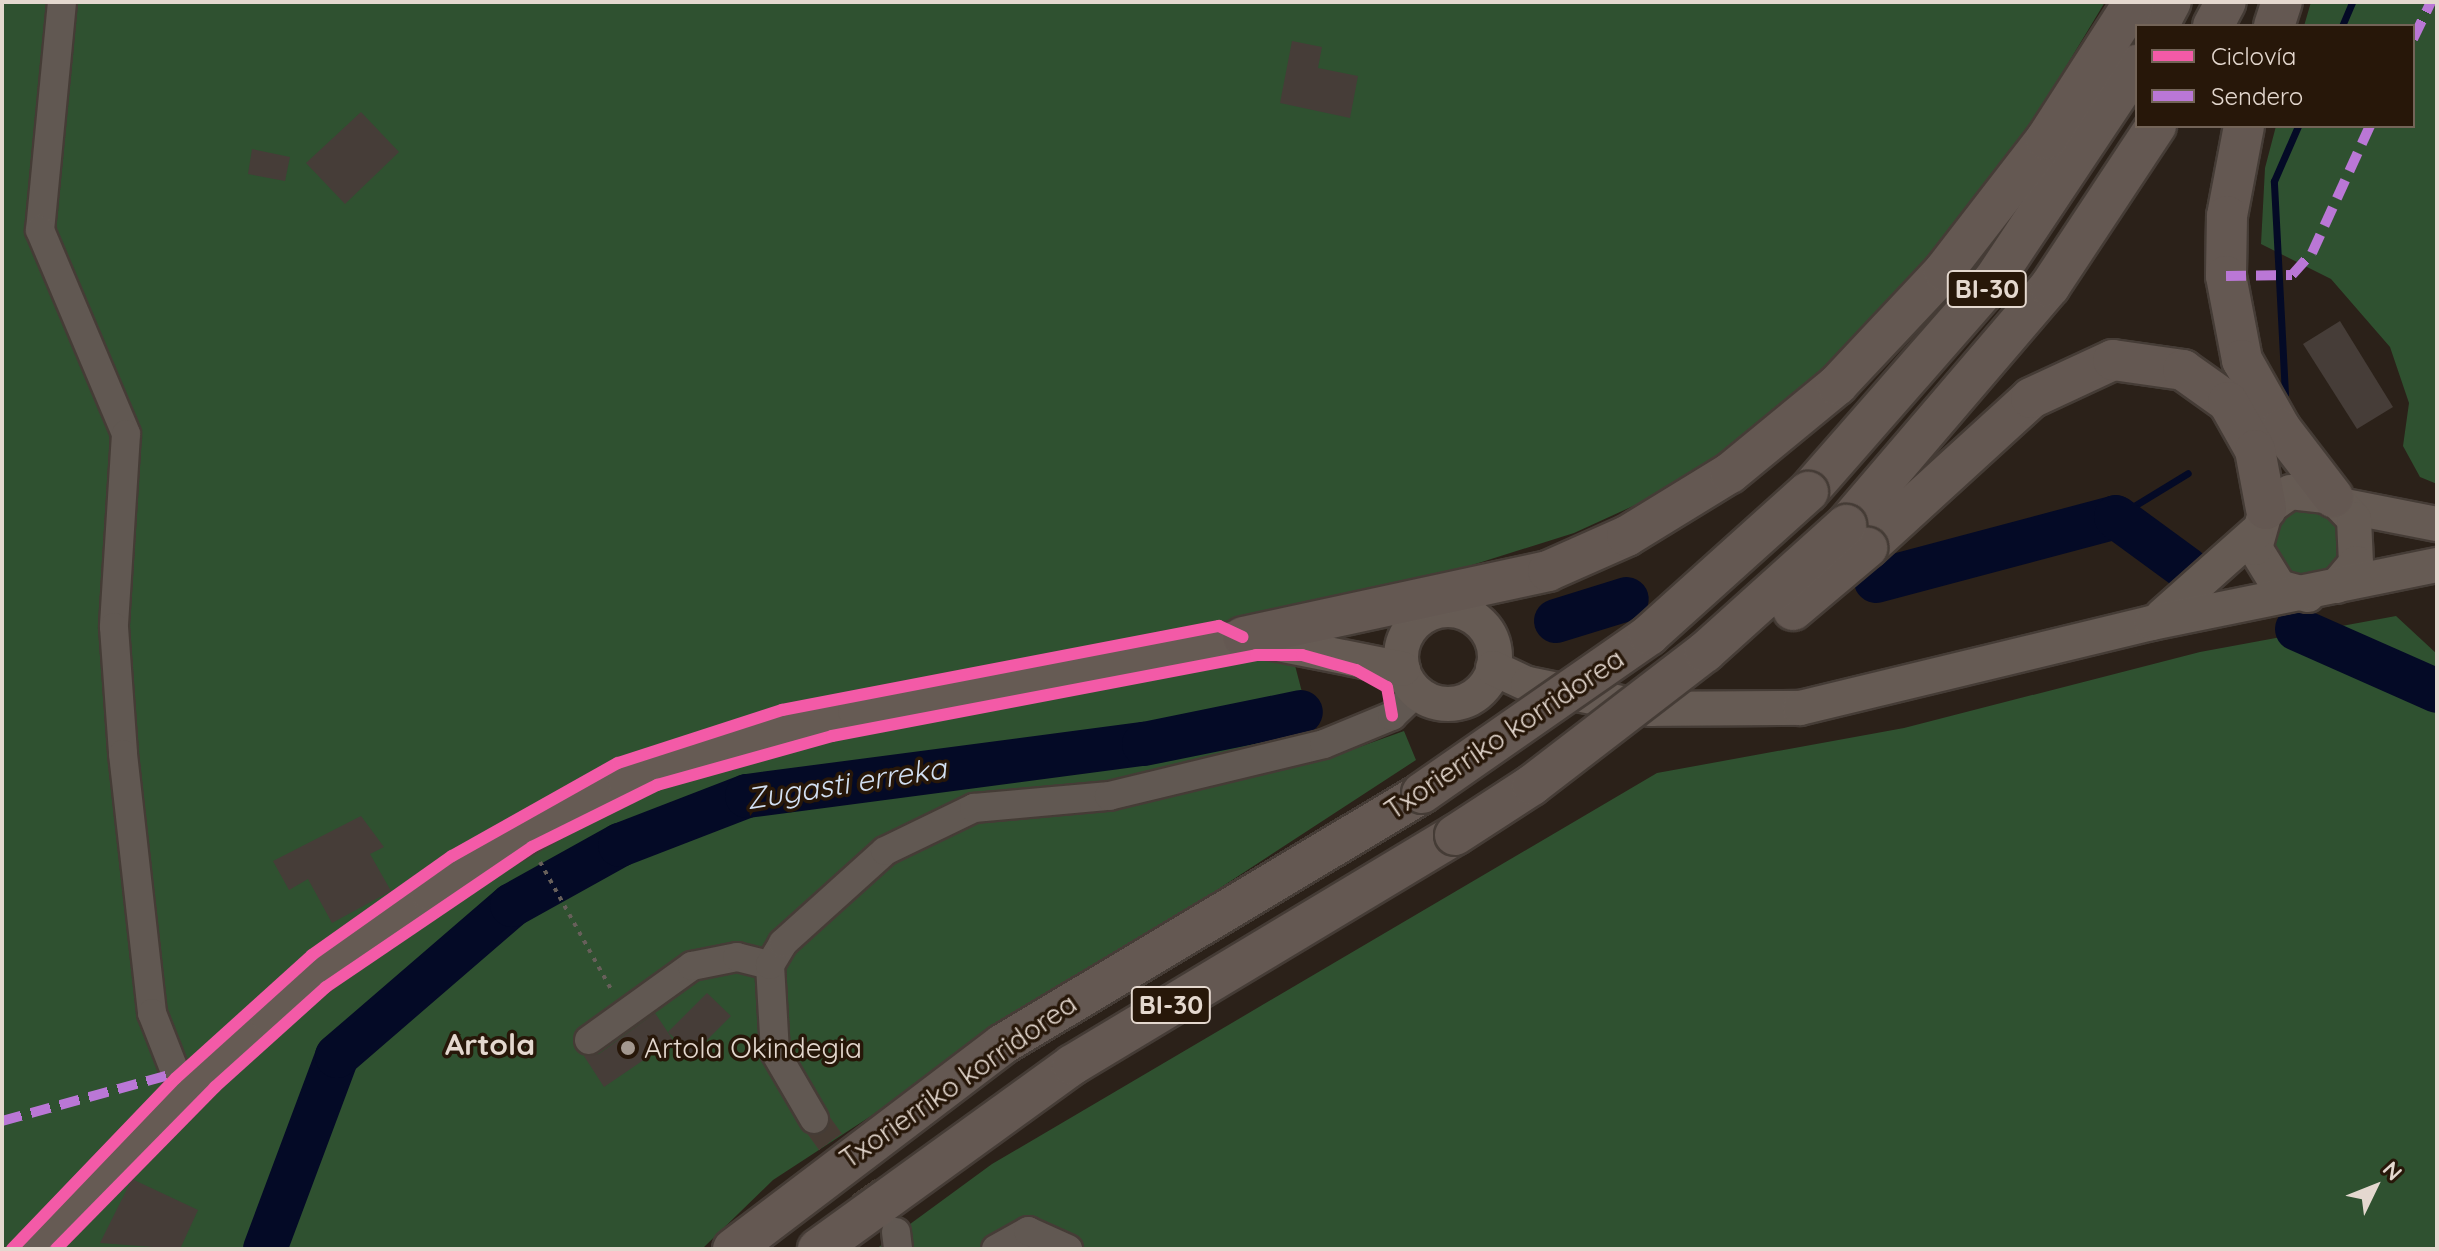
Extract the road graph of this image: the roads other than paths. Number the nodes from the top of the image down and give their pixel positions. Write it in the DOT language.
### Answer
graph roads {
  1 [pos="62,2"];
  2 [pos="2134,2"];
  3 [pos="2171,2"];
  4 [pos="2226,2"];
  5 [pos="2282,2"];
  6 [pos="2159,24"];
  7 [pos="2214,24"];
  8 [pos="2275,24"];
  9 [pos="2135,68"];
  10 [pos="2155,128"];
  11 [pos="2244,128"];
  12 [pos="2339,502"];
  13 [pos="2260,521"];
  14 [pos="2437,524"];
  15 [pos="1857,536"];
  16 [pos="2437,565"];
  17 [pos="1548,571"];
  18 [pos="2322,590"];
  19 [pos="1473,618"];
  20 [pos="2152,623"];
  21 [pos="1304,625"];
  22 [pos="1411,627"];
  23 [pos="1243,637"];
  24 [pos="1493,668"];
  25 [pos="1408,688"];
  26 [pos="770,965"];
  27 [pos="589,1040"];
  28 [pos="193,1083"];
  29 [pos="814,1119"];
  30 [pos="34,1249"];
  31 [pos="733,1249"];
  32 [pos="818,1249"];
  33 [pos="996,1249"];
  34 [pos="1068,1249"];
  1 -- 28 [label="street"];
  2 -- 17 [label="highway"];
  3 -- 6 [label="highway"];
  4 -- 7 [label="highway"];
  5 -- 8 [label="highway"];
  9 -- 31 [label="highway, Txorierriko korridorea / BI-30, bridge"];
  10 -- 15 [label="highway, BI-30"];
  11 -- 12 [label="highway"];
  12 -- 13 [label="main road"];
  12 -- 14 [label="main road"];
  12 -- 18 [label="main road"];
  13 -- 15 [label="highway"];
  13 -- 18 [label="main road"];
  13 -- 20 [label="main road"];
  15 -- 32 [label="highway, Txorierriko korridorea / BI-30, bridge"];
  16 -- 18 [label="main road"];
  17 -- 19 [label="highway"];
  17 -- 21 [label="highway"];
  18 -- 20 [label="main road"];
  19 -- 22 [label="main road"];
  19 -- 24 [label="main road"];
  20 -- 24 [label="main road"];
  21 -- 22 [label="main road"];
  21 -- 23 [label="highway"];
  22 -- 25 [label="main road"];
  23 -- 25 [label="main road"];
  23 -- 28 [label="main road"];
  24 -- 25 [label="main road"];
  25 -- 26 [label="street"];
  26 -- 27 [label="street"];
  26 -- 29 [label="street"];
  28 -- 30 [label="main road"];
  33 -- 34 [label="street"];
}
